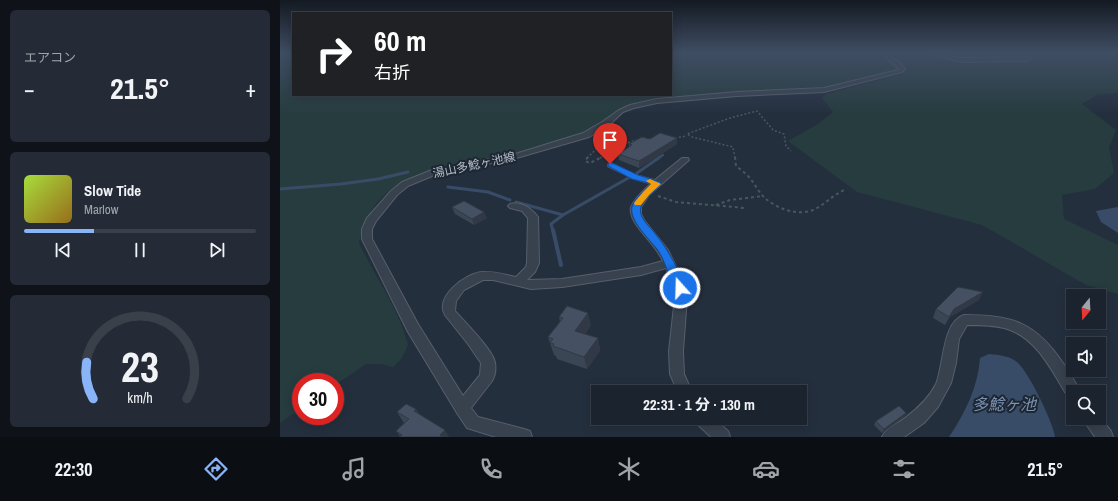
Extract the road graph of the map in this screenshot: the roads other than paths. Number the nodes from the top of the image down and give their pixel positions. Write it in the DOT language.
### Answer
graph roads {
  1 [pos="894,72"];
  2 [pos="685,160"];
  3 [pos="610,164"];
  4 [pos="657,184"];
  5 [pos="513,206"];
  6 [pos="670,263"];
  7 [pos="518,282"];
  8 [pos="682,385"];
  9 [pos="1068,385"];
  10 [pos="462,408"];
  11 [pos="709,425"];
  12 [pos="1096,425"];
  13 [pos="524,437"];
  14 [pos="722,437"];
  15 [pos="890,437"];
  16 [pos="1105,437"];
  1 -- 10 [label="street, 湯山多鯰ヶ池線"];
  2 -- 4 [label="street"];
  3 -- 4 [label="lane"];
  4 -- 6 [label="street"];
  5 -- 7 [label="street"];
  6 -- 7 [label="street"];
  6 -- 8 [label="street"];
  7 -- 10 [label="street"];
  9 -- 15 [label="street"];
  10 -- 13 [label="street, 湯山多鯰ヶ池線"];
  11 -- 14 [label="street"];
  12 -- 16 [label="street"];
}
